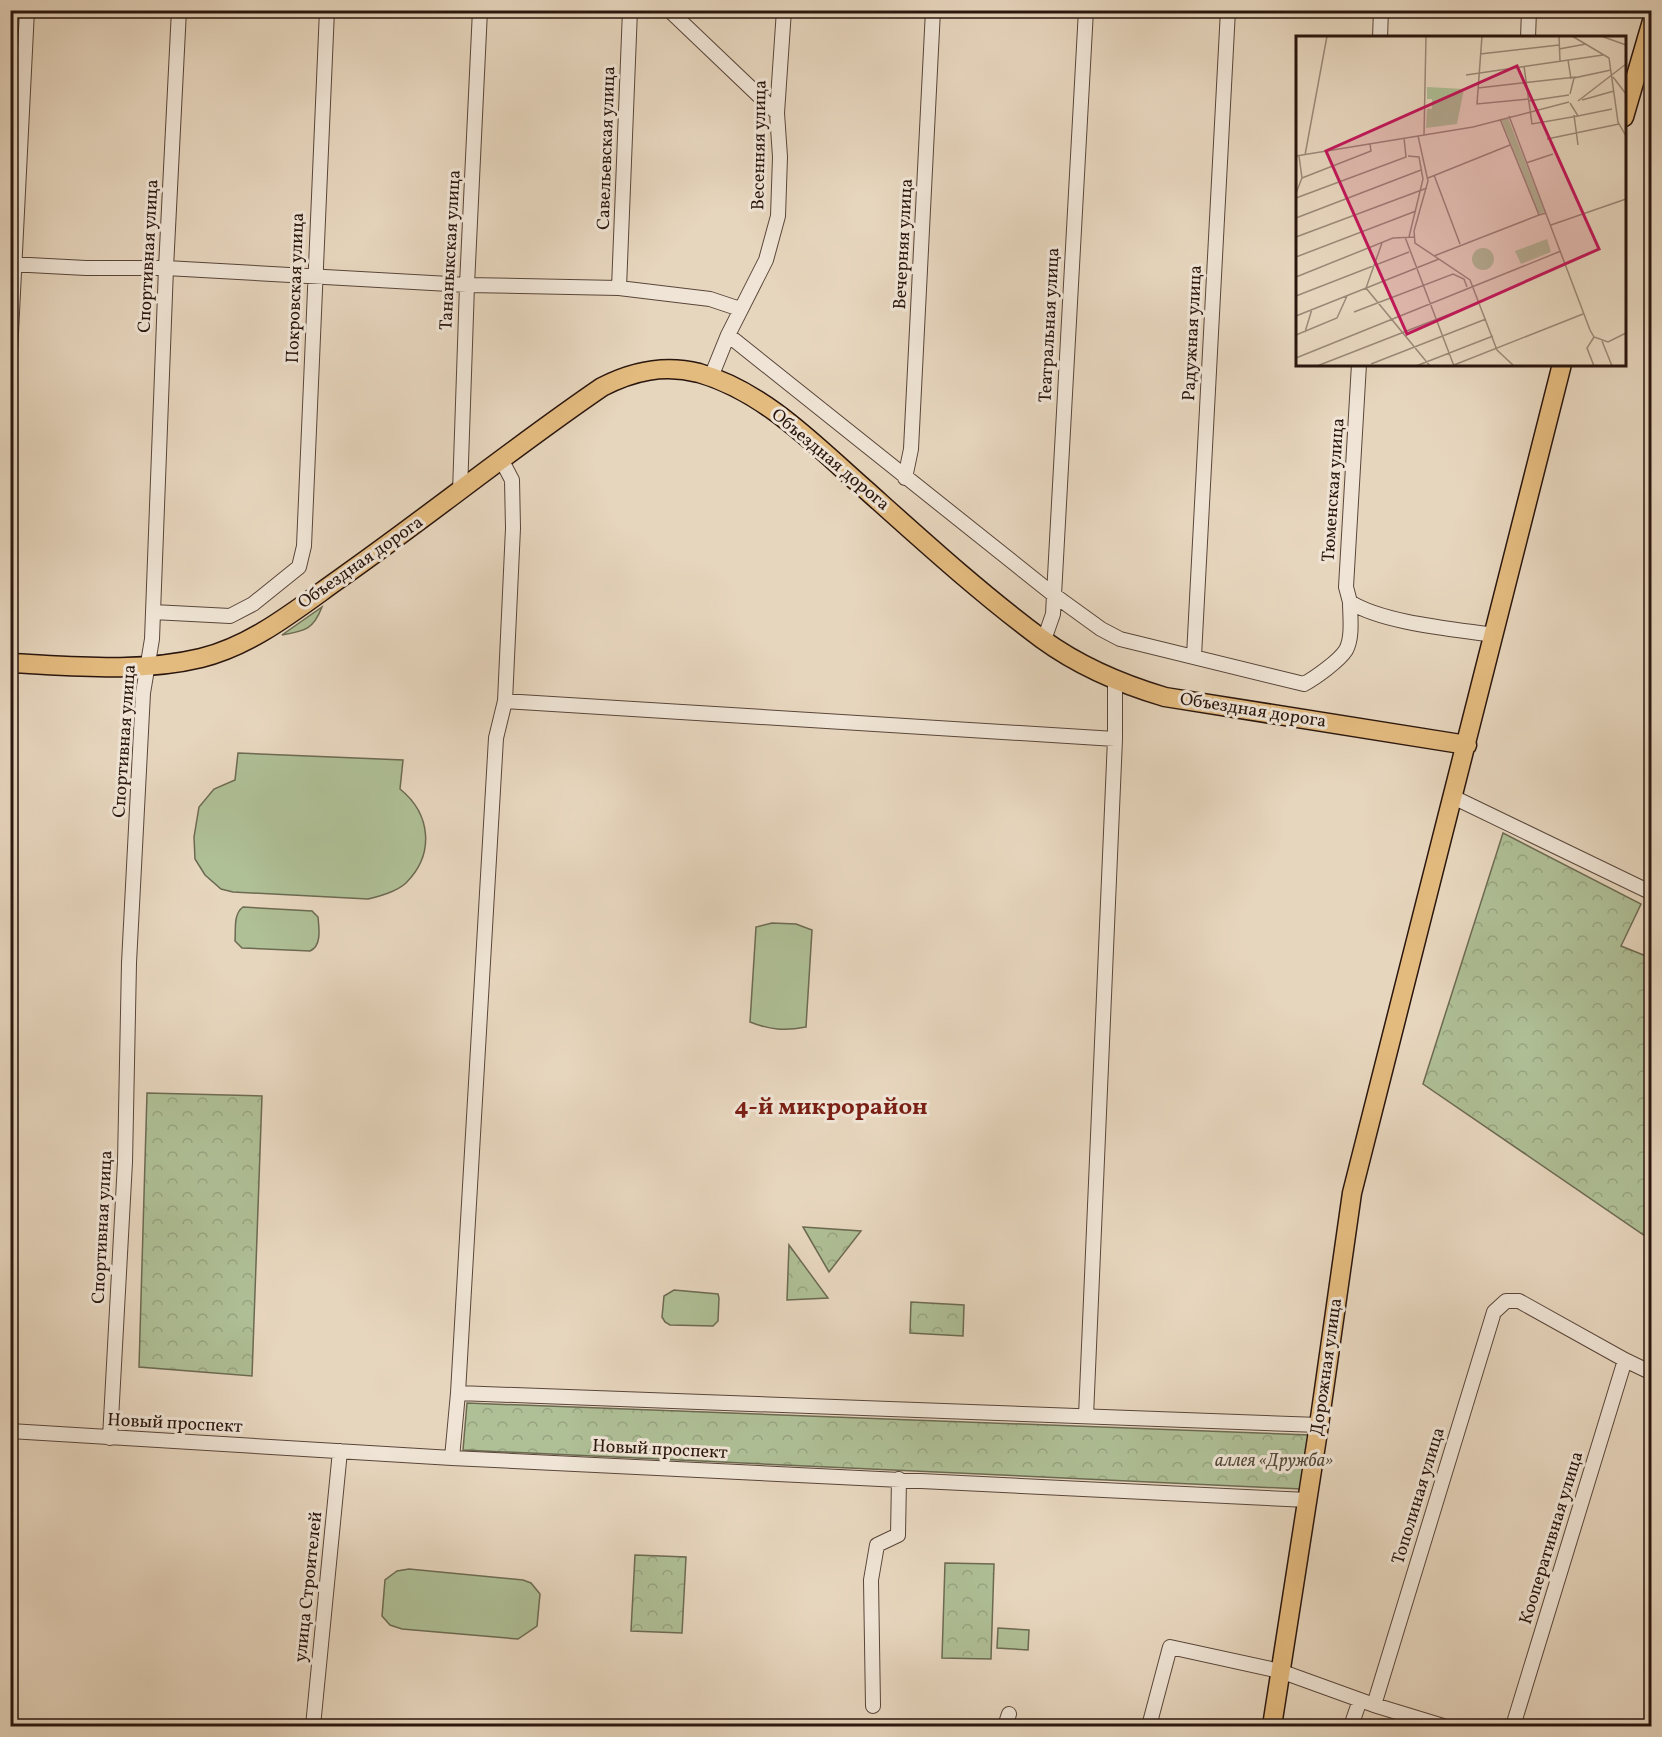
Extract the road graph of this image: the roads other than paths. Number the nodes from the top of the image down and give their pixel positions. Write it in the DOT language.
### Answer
graph roads {
  1 [pos="27,10"];
  2 [pos="179,10"];
  3 [pos="327,10"];
  4 [pos="480,10"];
  5 [pos="630,10"];
  6 [pos="669,10"];
  7 [pos="784,10"];
  8 [pos="933,10"];
  9 [pos="1086,10"];
  10 [pos="1228,10"];
  11 [pos="1381,10"];
  12 [pos="1529,10"];
  13 [pos="1652,21"];
  14 [pos="1380,36"];
  15 [pos="1528,36"];
  16 [pos="1629,83"];
  17 [pos="1626,103"];
  18 [pos="777,113"];
  19 [pos="13,264"];
  20 [pos="166,268"];
  21 [pos="314,275"];
  22 [pos="466,285"];
  23 [pos="619,288"];
  24 [pos="740,309"];
  25 [pos="728,335"];
  26 [pos="10,353"];
  27 [pos="1359,366"];
  28 [pos="1561,366"];
  29 [pos="711,377"];
  30 [pos="502,461"];
  31 [pos="905,478"];
  32 [pos="460,492"];
  33 [pos="1054,595"];
  34 [pos="1350,602"];
  35 [pos="153,612"];
  36 [pos="1494,635"];
  37 [pos="1044,640"];
  38 [pos="1194,656"];
  39 [pos="10,663"];
  40 [pos="147,667"];
  41 [pos="1115,680"];
  42 [pos="505,701"];
  43 [pos="1115,739"];
  44 [pos="1467,745"];
  45 [pos="1453,797"];
  46 [pos="1652,893"];
  47 [pos="1624,1360"];
  48 [pos="1652,1373"];
  49 [pos="458,1393"];
  50 [pos="1086,1416"];
  51 [pos="1319,1425"];
  52 [pos="10,1431"];
  53 [pos="110,1438"];
  54 [pos="340,1452"];
  55 [pos="452,1458"];
  56 [pos="898,1479"];
  57 [pos="1308,1500"];
  58 [pos="1280,1671"];
  59 [pos="1360,1700"];
  60 [pos="1374,1705"];
  61 [pos="873,1706"];
  62 [pos="313,1726"];
  63 [pos="1149,1726"];
  64 [pos="1272,1726"];
  65 [pos="1351,1726"];
  66 [pos="1443,1726"];
  67 [pos="1513,1726"];
  1 -- 19 [label="street"];
  2 -- 20 [label="street, Спортивная улица"];
  3 -- 21 [label="street, Покровская улица"];
  4 -- 22 [label="street, Тананыкская улица"];
  5 -- 23 [label="street, Савельевская улица"];
  6 -- 18 [label="street"];
  7 -- 18 [label="street, Весенняя улица"];
  8 -- 31 [label="street, Вечерняя улица"];
  9 -- 33 [label="street, Театральная улица"];
  10 -- 38 [label="street, Радужная улица"];
  11 -- 14 [label="street"];
  12 -- 15 [label="street"];
  13 -- 16 [label="main road"];
  16 -- 17 [label="main road"];
  18 -- 24 [label="street, Весенняя улица"];
  19 -- 20 [label="street"];
  19 -- 26 [label="street"];
  20 -- 21 [label="street"];
  20 -- 35 [label="street, Спортивная улица"];
  21 -- 22 [label="street"];
  21 -- 35 [label="street, Покровская улица"];
  22 -- 23 [label="street"];
  22 -- 32 [label="street, Тананыкская улица"];
  23 -- 24 [label="street"];
  24 -- 25 [label="street, Весенняя улица"];
  25 -- 29 [label="street, Весенняя улица"];
  25 -- 31 [label="street"];
  27 -- 34 [label="street, Тюменская улица"];
  28 -- 36 [label="main road, Дорожная улица"];
  29 -- 30 [label="main road, Объездная дорога"];
  29 -- 37 [label="main road, Объездная дорога"];
  30 -- 32 [label="main road, Объездная дорога"];
  30 -- 42 [label="street"];
  31 -- 33 [label="street"];
  32 -- 40 [label="main road, Объездная дорога"];
  33 -- 37 [label="street, Театральная улица"];
  33 -- 38 [label="street"];
  34 -- 36 [label="street"];
  34 -- 38 [label="street, Тюменская улица"];
  35 -- 40 [label="street, Спортивная улица"];
  36 -- 44 [label="main road, Дорожная улица"];
  37 -- 41 [label="main road, Объездная дорога"];
  39 -- 40 [label="main road, Объездная дорога"];
  40 -- 53 [label="street, Спортивная улица"];
  41 -- 43 [label="street"];
  41 -- 44 [label="main road, Объездная дорога"];
  42 -- 43 [label="street"];
  42 -- 49 [label="street"];
  43 -- 50 [label="street"];
  44 -- 45 [label="main road, Дорожная улица"];
  45 -- 46 [label="street"];
  45 -- 51 [label="main road, Дорожная улица"];
  47 -- 48 [label="street"];
  47 -- 60 [label="street, Тополиная улица"];
  47 -- 67 [label="street, Кооперативная улица"];
  49 -- 50 [label="street"];
  49 -- 55 [label="street"];
  50 -- 51 [label="street"];
  51 -- 57 [label="main road, Дорожная улица"];
  52 -- 53 [label="street, Новый проспект"];
  53 -- 54 [label="street, Новый проспект"];
  54 -- 55 [label="street, Новый проспект"];
  54 -- 62 [label="street, улица Строителей"];
  55 -- 56 [label="street, Новый проспект"];
  56 -- 57 [label="street, Новый проспект"];
  56 -- 61 [label="street"];
  57 -- 58 [label="main road, Дорожная улица"];
  58 -- 59 [label="street"];
  58 -- 63 [label="street"];
  58 -- 64 [label="main road, Дорожная улица"];
  59 -- 60 [label="street"];
  59 -- 65 [label="street"];
  60 -- 66 [label="street"];
}
